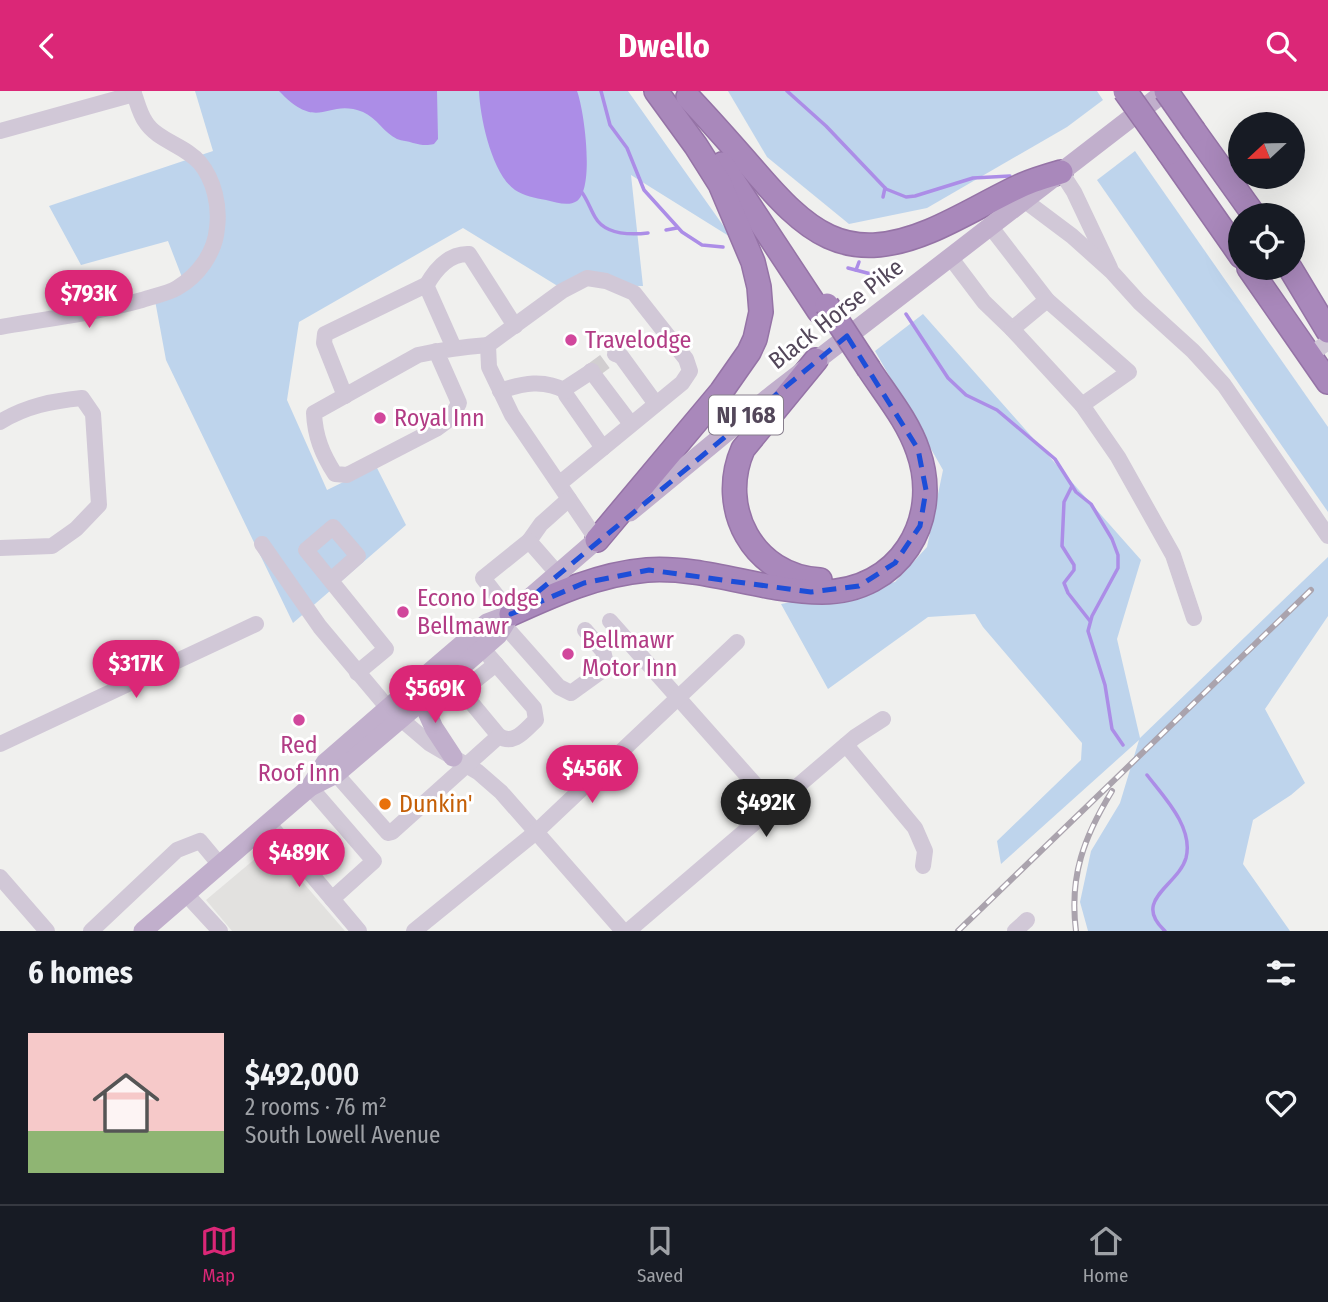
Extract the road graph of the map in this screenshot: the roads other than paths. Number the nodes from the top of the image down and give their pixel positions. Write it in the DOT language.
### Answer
graph roads {
  1 [pos="1125,91"];
  2 [pos="1166,91"];
  3 [pos="1172,91"];
  4 [pos="133,92"];
  5 [pos="686,94"];
  6 [pos="659,95"];
  7 [pos="0,131"];
  8 [pos="1195,131"];
  9 [pos="1060,172"];
  10 [pos="1024,200"];
  11 [pos="1246,203"];
  12 [pos="990,226"];
  13 [pos="1228,237"];
  14 [pos="950,257"];
  15 [pos="1111,271"];
  16 [pos="1259,280"];
  17 [pos="1297,280"];
  18 [pos="426,286"];
  19 [pos="1047,300"];
  20 [pos="823,308"];
  21 [pos="515,326"];
  22 [pos="0,327"];
  23 [pos="1012,329"];
  24 [pos="1328,331"];
  25 [pos="488,345"];
  26 [pos="454,348"];
  27 [pos="1319,349"];
  28 [pos="436,351"];
  29 [pos="615,354"];
  30 [pos="816,360"];
  31 [pos="865,371"];
  32 [pos="1328,382"];
  33 [pos="500,391"];
  34 [pos="566,391"];
  35 [pos="345,396"];
  36 [pos="656,404"];
  37 [pos="1082,405"];
  38 [pos="0,422"];
  39 [pos="631,424"];
  40 [pos="603,448"];
  41 [pos="559,484"];
  42 [pos="569,499"];
  43 [pos="1328,536"];
  44 [pos="597,540"];
  45 [pos="529,541"];
  46 [pos="262,544"];
  47 [pos="0,548"];
  48 [pos="557,573"];
  49 [pos="331,580"];
  50 [pos="1194,618"];
  51 [pos="508,619"];
  52 [pos="610,621"];
  53 [pos="256,624"];
  54 [pos="585,630"];
  55 [pos="737,642"];
  56 [pos="482,648"];
  57 [pos="496,664"];
  58 [pos="357,673"];
  59 [pos="456,684"];
  60 [pos="678,699"];
  61 [pos="422,701"];
  62 [pos="394,714"];
  63 [pos="883,719"];
  64 [pos="499,736"];
  65 [pos="0,744"];
  66 [pos="846,745"];
  67 [pos="459,761"];
  68 [pos="336,773"];
  69 [pos="310,787"];
  70 [pos="775,807"];
  71 [pos="268,823"];
  72 [pos="536,832"];
  73 [pos="220,865"];
  74 [pos="923,866"];
  75 [pos="0,877"];
  76 [pos="186,894"];
  77 [pos="332,899"];
  78 [pos="47,931"];
  79 [pos="91,931"];
  80 [pos="143,931"];
  81 [pos="220,931"];
  82 [pos="359,931"];
  83 [pos="414,931"];
  84 [pos="625,931"];
  1 -- 13 [label="highway, bridge"];
  2 -- 8 [label="highway, bridge"];
  2 -- 9 [label="main road, Black Horse Pike / NJ 168"];
  3 -- 8 [label="highway, bridge"];
  4 -- 7 [label="street"];
  4 -- 22 [label="street"];
  5 -- 9 [label="highway"];
  5 -- 20 [label="highway"];
  6 -- 20 [label="highway"];
  6 -- 44 [label="highway"];
  8 -- 11 [label="highway"];
  9 -- 10 [label="main road, Black Horse Pike / NJ 168"];
  9 -- 15 [label="street"];
  10 -- 12 [label="main road, Black Horse Pike / NJ 168"];
  10 -- 15 [label="street"];
  12 -- 14 [label="main road, Black Horse Pike / NJ 168"];
  12 -- 19 [label="street"];
  14 -- 23 [label="street"];
  14 -- 30 [label="main road, Black Horse Pike / NJ 168"];
  15 -- 43 [label="street"];
  16 -- 27 [label="highway"];
  17 -- 24 [label="highway"];
  18 -- 21 [label="street"];
  18 -- 26 [label="street"];
  18 -- 35 [label="street"];
  19 -- 23 [label="street"];
  19 -- 37 [label="street"];
  20 -- 31 [label="highway"];
  21 -- 25 [label="street"];
  21 -- 36 [label="street"];
  23 -- 37 [label="street"];
  25 -- 26 [label="street"];
  25 -- 33 [label="street"];
  26 -- 28 [label="street"];
  27 -- 32 [label="highway"];
  28 -- 35 [label="street"];
  28 -- 35 [label="street"];
  29 -- 36 [label="street"];
  30 -- 31 [label="highway"];
  30 -- 44 [label="main road, Black Horse Pike / NJ 168"];
  31 -- 51 [label="highway"];
  33 -- 34 [label="street"];
  33 -- 41 [label="street"];
  34 -- 39 [label="street"];
  34 -- 40 [label="street"];
  36 -- 39 [label="street"];
  37 -- 50 [label="street"];
  38 -- 47 [label="street"];
  39 -- 40 [label="street"];
  40 -- 41 [label="street"];
  41 -- 42 [label="street"];
  42 -- 44 [label="street"];
  42 -- 45 [label="street"];
  44 -- 48 [label="main road, Black Horse Pike / NJ 168"];
  45 -- 48 [label="street"];
  45 -- 51 [label="street"];
  46 -- 58 [label="street"];
  48 -- 51 [label="main road, Black Horse Pike / NJ 168"];
  49 -- 58 [label="street"];
  51 -- 54 [label="street"];
  51 -- 56 [label="main road, Black Horse Pike / NJ 168"];
  51 -- 62 [label="main road, Black Horse Pike / NJ 168"];
  52 -- 60 [label="street"];
  53 -- 65 [label="street"];
  55 -- 60 [label="street"];
  56 -- 57 [label="street"];
  56 -- 59 [label="main road, Black Horse Pike / NJ 168"];
  57 -- 59 [label="street"];
  57 -- 64 [label="street"];
  58 -- 62 [label="street"];
  59 -- 61 [label="main road, Black Horse Pike / NJ 168"];
  59 -- 64 [label="street"];
  60 -- 70 [label="street"];
  60 -- 72 [label="street"];
  61 -- 62 [label="main road, Black Horse Pike / NJ 168"];
  61 -- 67 [label="main road"];
  62 -- 67 [label="street"];
  62 -- 68 [label="main road, Black Horse Pike / NJ 168"];
  62 -- 69 [label="main road, Black Horse Pike / NJ 168"];
  63 -- 66 [label="street"];
  64 -- 67 [label="street"];
  66 -- 70 [label="street"];
  66 -- 74 [label="street"];
  67 -- 68 [label="street"];
  67 -- 72 [label="street"];
  68 -- 69 [label="main road, Black Horse Pike / NJ 168"];
  69 -- 71 [label="main road, Black Horse Pike / NJ 168"];
  69 -- 77 [label="street"];
  70 -- 84 [label="street"];
  71 -- 73 [label="main road, Black Horse Pike / NJ 168"];
  71 -- 77 [label="street"];
  72 -- 83 [label="street"];
  72 -- 84 [label="street"];
  73 -- 76 [label="main road, Black Horse Pike / NJ 168"];
  73 -- 79 [label="street"];
  75 -- 78 [label="street"];
  76 -- 80 [label="main road, Black Horse Pike / NJ 168"];
  76 -- 81 [label="street"];
  77 -- 82 [label="street"];
}
